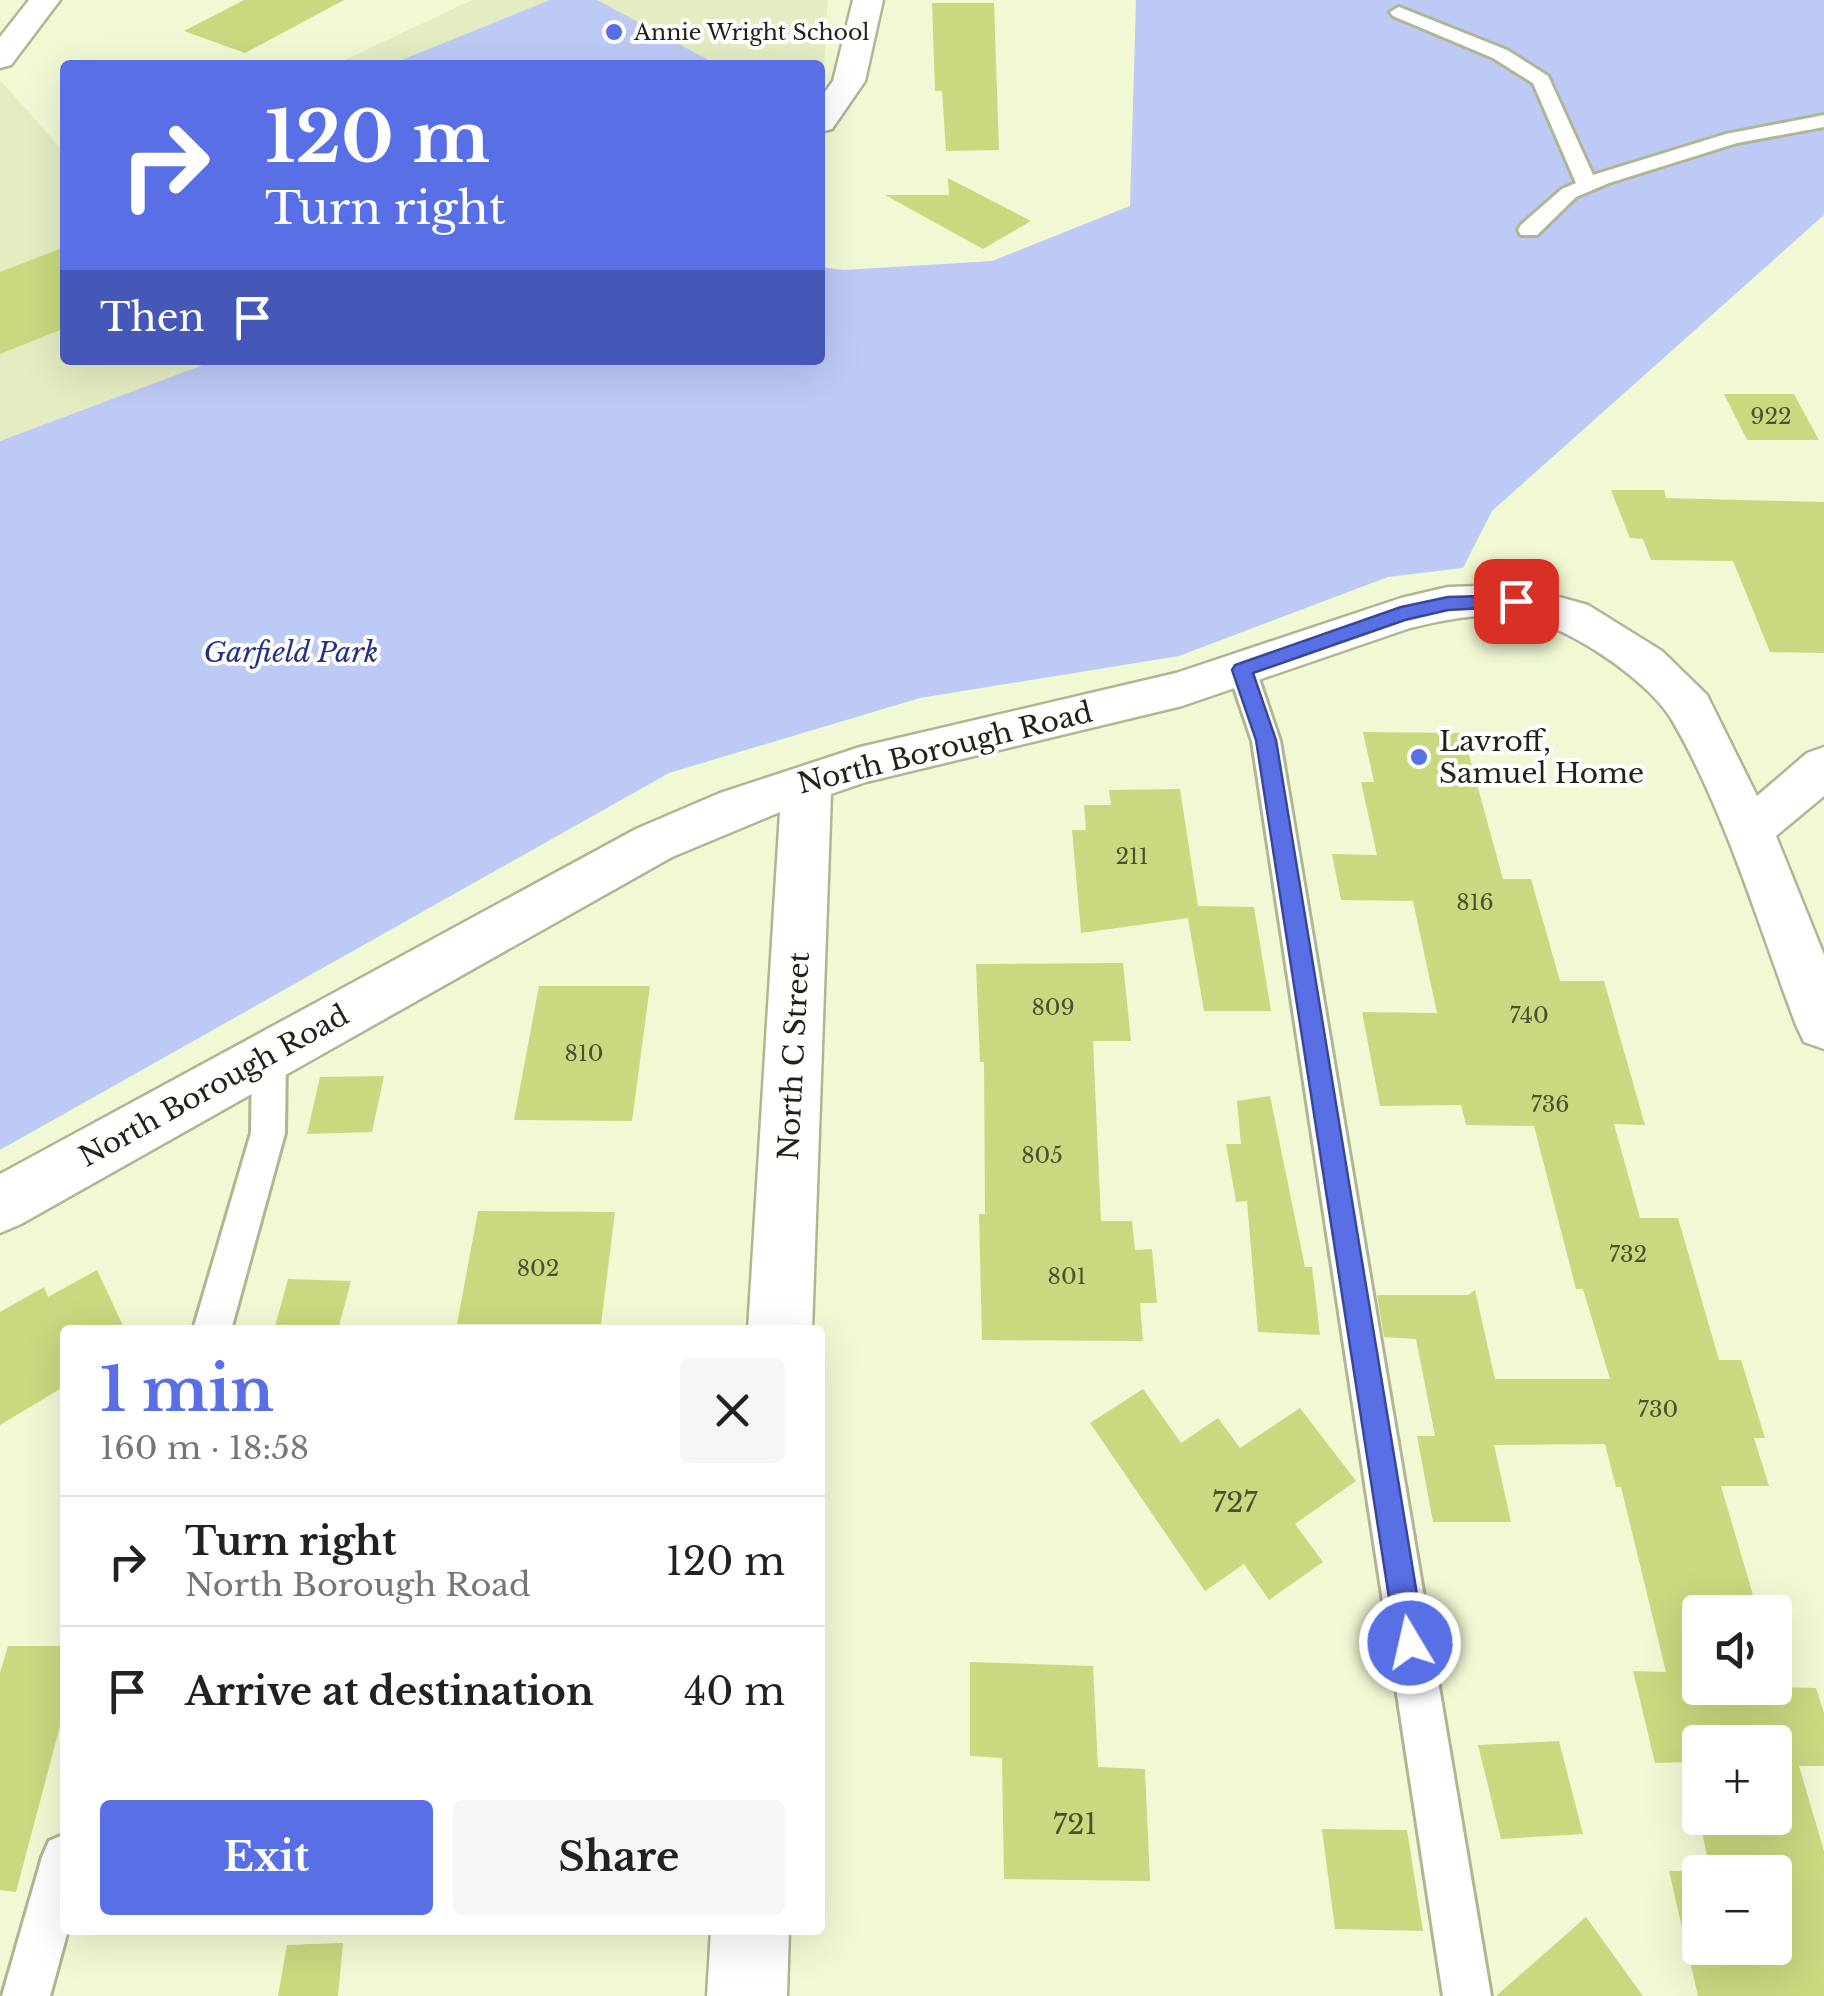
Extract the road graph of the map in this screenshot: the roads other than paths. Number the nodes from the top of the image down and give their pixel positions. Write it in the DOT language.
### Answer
graph roads {
  1 [pos="45,0"];
  2 [pos="868,0"];
  3 [pos="1399,12"];
  4 [pos="47,54"];
  5 [pos="0,58"];
  6 [pos="0,66"];
  7 [pos="825,115"];
  8 [pos="1824,121"];
  9 [pos="1587,185"];
  10 [pos="1528,230"];
  11 [pos="1242,670"];
  12 [pos="1824,766"];
  13 [pos="808,781"];
  14 [pos="1748,829"];
  15 [pos="1824,1024"];
  16 [pos="268,1055"];
  17 [pos="0,1205"];
  18 [pos="213,1325"];
  19 [pos="780,1325"];
  20 [pos="60,1875"];
  21 [pos="750,1935"];
  22 [pos="26,1996"];
  23 [pos="747,1996"];
  24 [pos="1467,1996"];
  1 -- 5 [label="street"];
  2 -- 7 [label="street"];
  3 -- 9 [label="lane"];
  4 -- 6 [label="street"];
  8 -- 9 [label="lane"];
  9 -- 10 [label="lane"];
  11 -- 13 [label="street, North Borough Road"];
  11 -- 14 [label="street, North Borough Road"];
  11 -- 24 [label="lane"];
  12 -- 14 [label="street"];
  13 -- 16 [label="street, North Borough Road"];
  13 -- 19 [label="street, North C Street"];
  14 -- 15 [label="street, North Borough Road"];
  16 -- 17 [label="street, North Borough Road"];
  16 -- 18 [label="lane"];
  20 -- 22 [label="lane"];
  21 -- 23 [label="street"];
}
